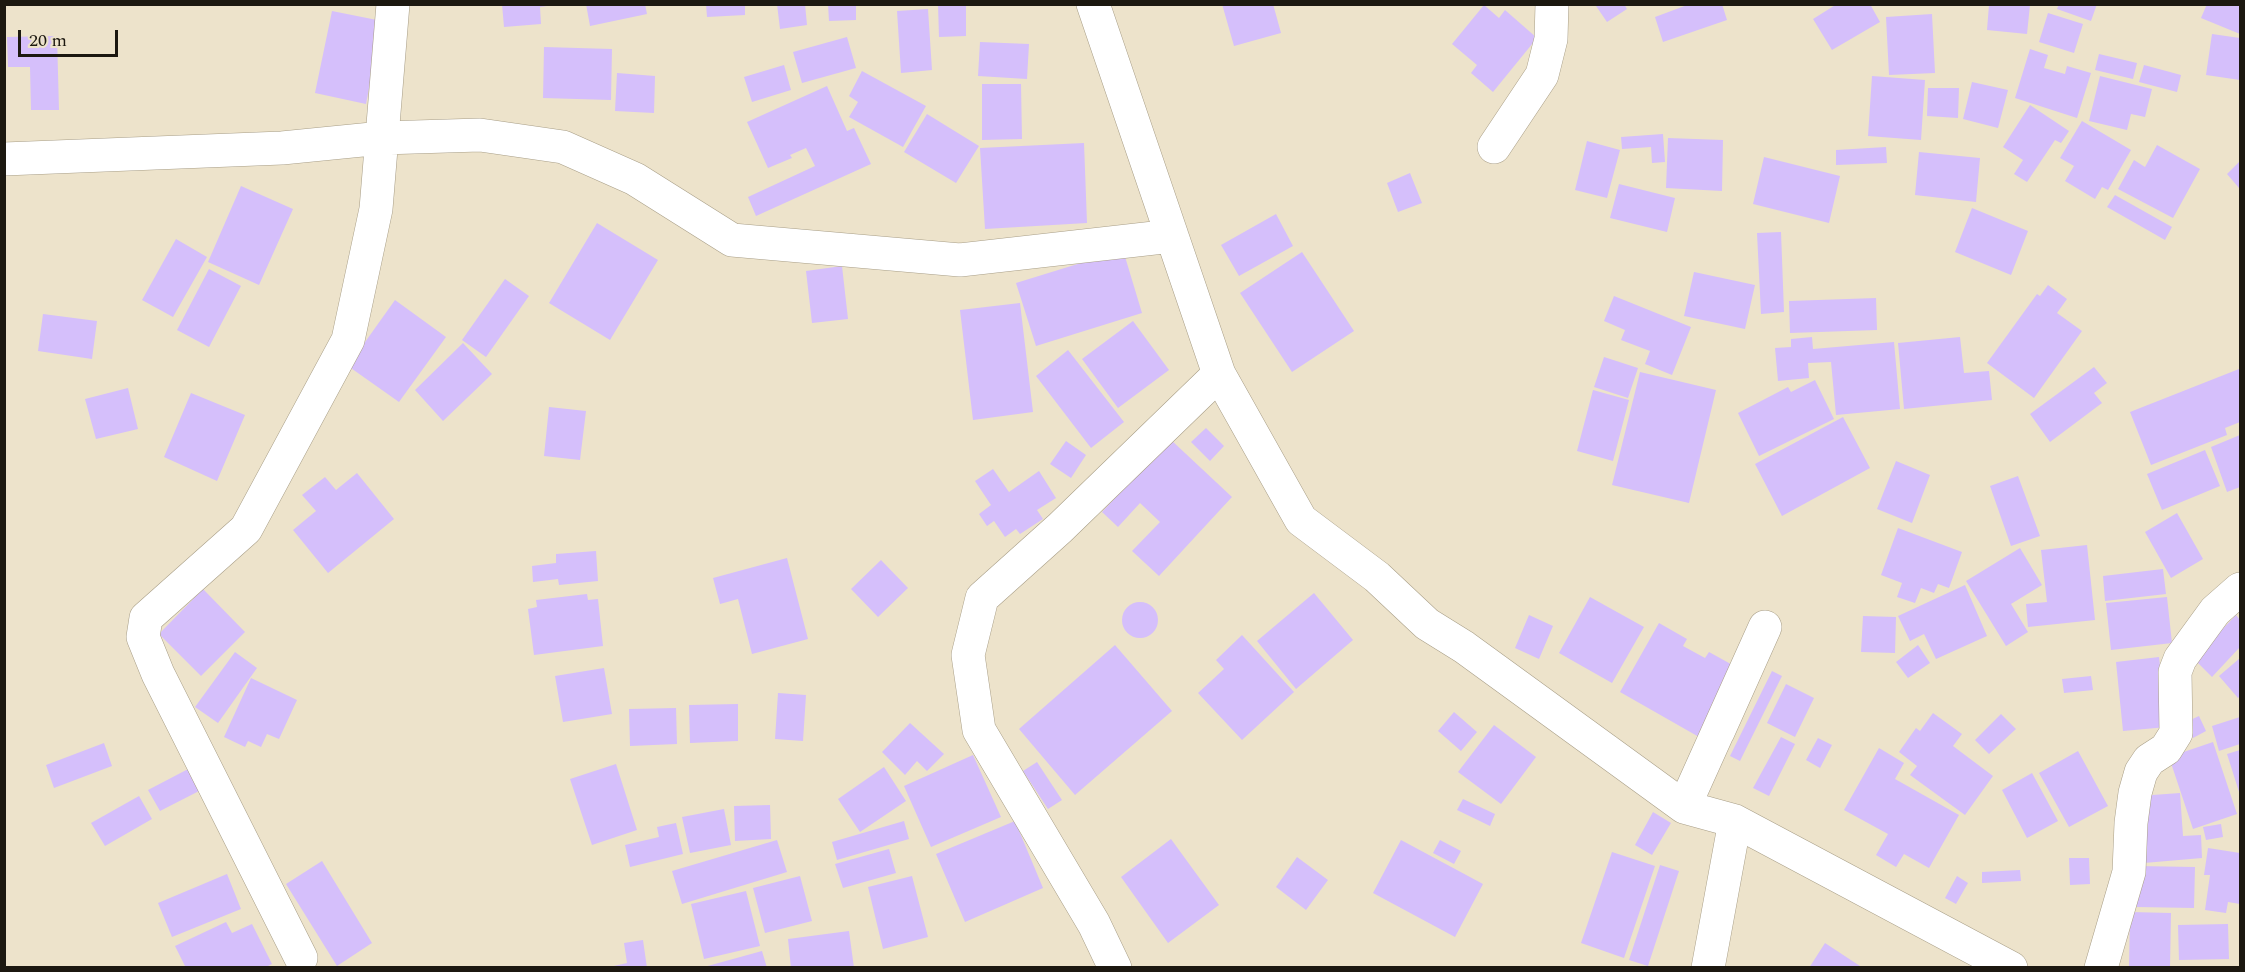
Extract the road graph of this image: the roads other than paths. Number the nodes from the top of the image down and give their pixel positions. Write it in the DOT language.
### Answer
graph roads {
  1 [pos="393,4"];
  2 [pos="1093,4"];
  3 [pos="1552,4"];
  4 [pos="382,138"];
  5 [pos="1494,147"];
  6 [pos="4,159"];
  7 [pos="1172,236"];
  8 [pos="1219,374"];
  9 [pos="2241,589"];
  10 [pos="1718,732"];
  11 [pos="1684,807"];
  12 [pos="1735,821"];
  13 [pos="301,958"];
  14 [pos="1114,968"];
  15 [pos="1707,968"];
  16 [pos="2011,968"];
  17 [pos="2101,968"];
  1 -- 4 [label="street"];
  2 -- 7 [label="street"];
  3 -- 5 [label="street"];
  4 -- 6 [label="street"];
  4 -- 7 [label="street"];
  4 -- 13 [label="street"];
  7 -- 8 [label="street"];
  8 -- 11 [label="street"];
  8 -- 14 [label="street"];
  9 -- 17 [label="street"];
  10 -- 11 [label="street"];
  11 -- 12 [label="street"];
  12 -- 15 [label="street"];
  12 -- 16 [label="street"];
}
